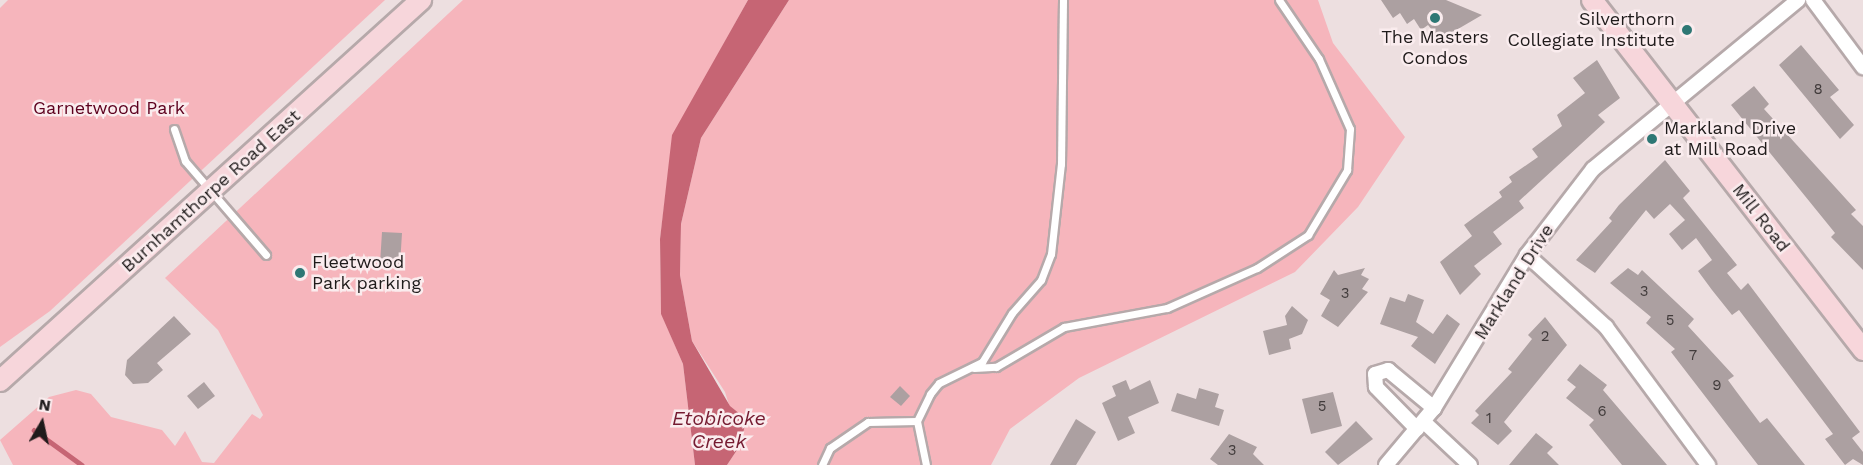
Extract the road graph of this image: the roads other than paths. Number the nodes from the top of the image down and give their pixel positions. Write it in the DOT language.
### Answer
graph roads {
  1 [pos="421,0"];
  2 [pos="1063,0"];
  3 [pos="1279,0"];
  4 [pos="1592,0"];
  5 [pos="1798,0"];
  6 [pos="1813,0"];
  7 [pos="1863,67"];
  8 [pos="1672,104"];
  9 [pos="174,129"];
  10 [pos="210,193"];
  11 [pos="266,255"];
  12 [pos="1527,255"];
  13 [pos="1863,350"];
  14 [pos="974,368"];
  15 [pos="0,381"];
  16 [pos="1434,408"];
  17 [pos="917,421"];
  18 [pos="1421,425"];
  19 [pos="822,465"];
  20 [pos="926,465"];
  21 [pos="1386,465"];
  22 [pos="1470,465"];
  23 [pos="1708,465"];
  1 -- 10 [label="main road, Burnhamthorpe Road East"];
  2 -- 14 [label="lane"];
  3 -- 14 [label="lane"];
  4 -- 8 [label="main road, Mill Road"];
  5 -- 8 [label="street, Markland Drive"];
  6 -- 7 [label="street"];
  8 -- 12 [label="street, Markland Drive"];
  8 -- 13 [label="main road, Mill Road"];
  9 -- 10 [label="lane"];
  10 -- 11 [label="lane"];
  10 -- 15 [label="main road, Burnhamthorpe Road East"];
  12 -- 16 [label="street, Markland Drive"];
  12 -- 23 [label="street"];
  14 -- 17 [label="lane"];
  16 -- 18 [label="street, Markland Drive"];
  16 -- 18 [label="street"];
  17 -- 19 [label="lane"];
  17 -- 20 [label="lane"];
  18 -- 21 [label="street, Markland Drive"];
  18 -- 22 [label="street"];
}
